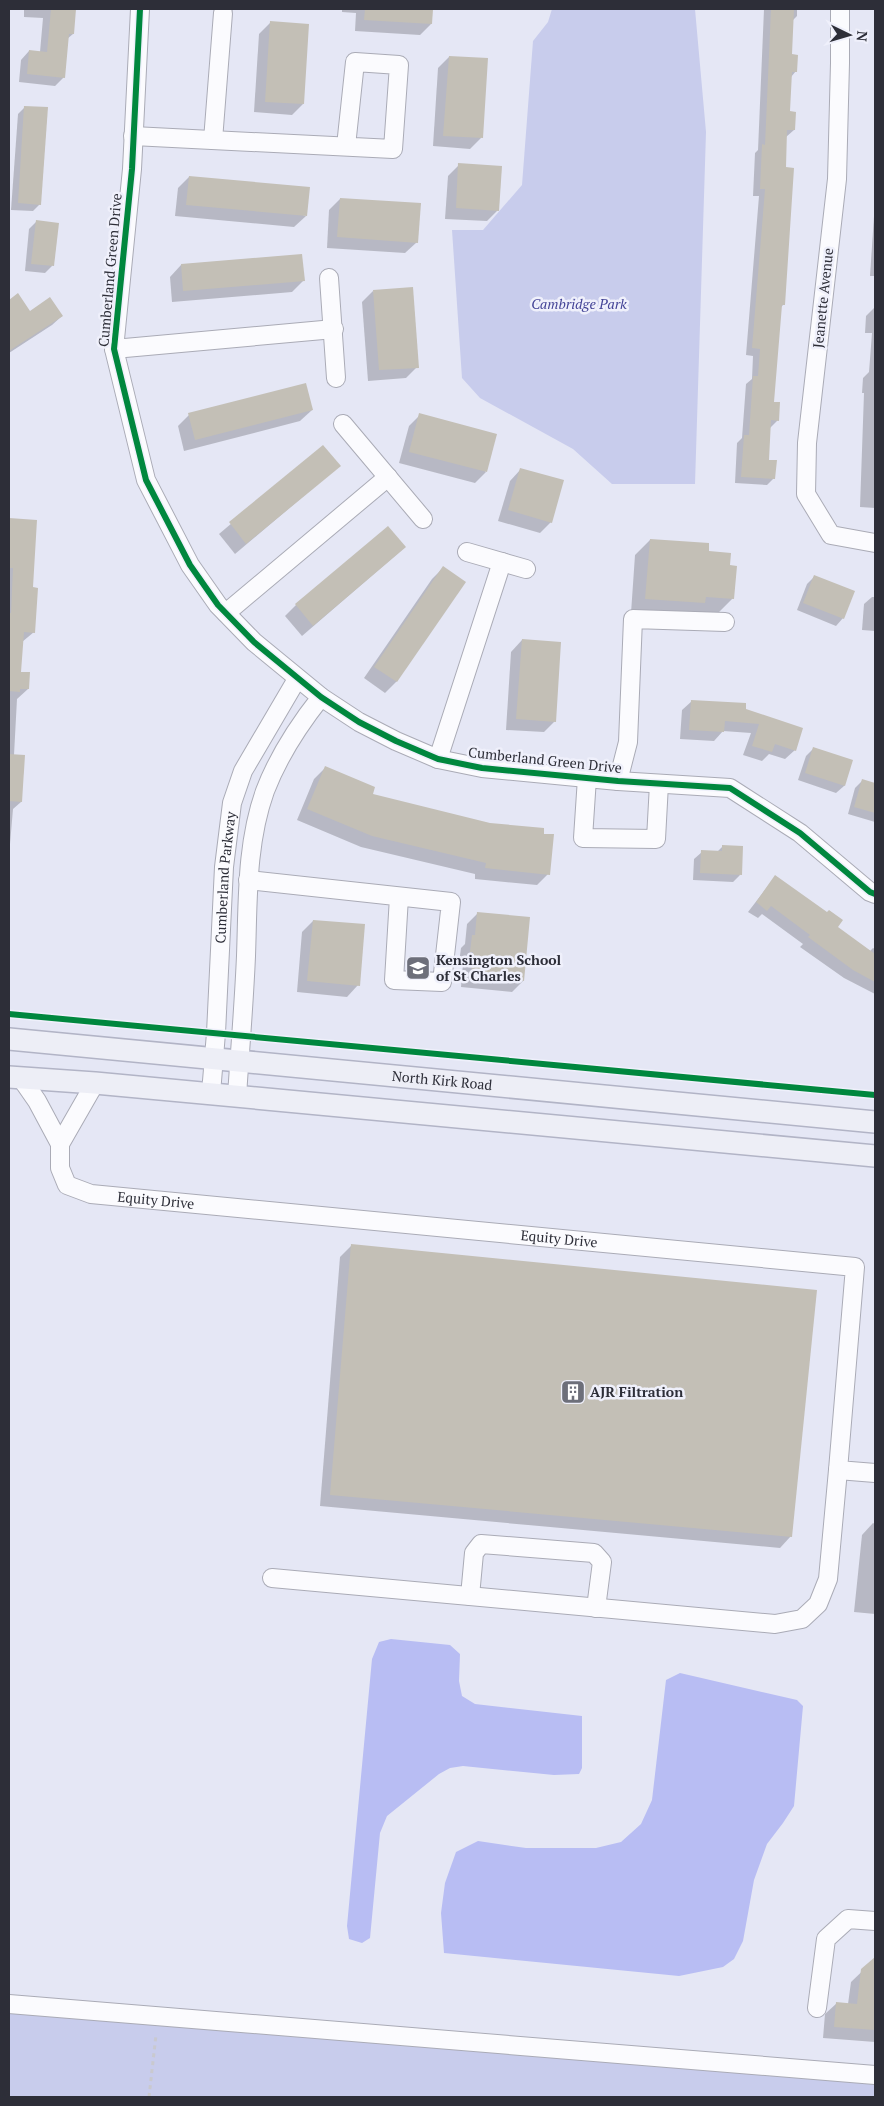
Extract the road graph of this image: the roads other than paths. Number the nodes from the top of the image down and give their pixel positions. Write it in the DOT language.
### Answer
graph roads {
  1 [pos="140,9"];
  2 [pos="840,9"];
  3 [pos="222,13"];
  4 [pos="133,136"];
  5 [pos="213,140"];
  6 [pos="346,146"];
  7 [pos="329,278"];
  8 [pos="334,329"];
  9 [pos="114,349"];
  10 [pos="336,378"];
  11 [pos="343,424"];
  12 [pos="388,477"];
  13 [pos="423,519"];
  14 [pos="875,543"];
  15 [pos="467,552"];
  16 [pos="502,562"];
  17 [pos="526,569"];
  18 [pos="226,613"];
  19 [pos="725,622"];
  20 [pos="298,679"];
  21 [pos="321,697"];
  22 [pos="438,759"];
  23 [pos="587,778"];
  24 [pos="618,781"];
  25 [pos="659,784"];
  26 [pos="248,880"];
  27 [pos="875,894"];
  28 [pos="399,897"];
  29 [pos="9,1039"];
  30 [pos="214,1058"];
  31 [pos="240,1060"];
  32 [pos="15,1078"];
  33 [pos="95,1083"];
  34 [pos="210,1093"];
  35 [pos="237,1096"];
  36 [pos="875,1122"];
  37 [pos="60,1144"];
  38 [pos="875,1156"];
  39 [pos="838,1470"];
  40 [pos="875,1473"];
  41 [pos="272,1578"];
  42 [pos="470,1596"];
  43 [pos="596,1608"];
  44 [pos="875,1921"];
  45 [pos="9,2004"];
  46 [pos="817,2008"];
  47 [pos="875,2075"];
  1 -- 4 [label="street, Cumberland Green Drive"];
  2 -- 14 [label="street, Jeanette Avenue"];
  3 -- 5 [label="street"];
  4 -- 5 [label="street"];
  4 -- 9 [label="street, Cumberland Green Drive"];
  5 -- 6 [label="street"];
  6 -- 6 [label="street"];
  7 -- 8 [label="street"];
  8 -- 9 [label="street"];
  8 -- 10 [label="street"];
  9 -- 18 [label="street, Cumberland Green Drive"];
  11 -- 12 [label="street"];
  12 -- 13 [label="street"];
  12 -- 18 [label="street"];
  15 -- 16 [label="street"];
  16 -- 17 [label="street"];
  16 -- 22 [label="street"];
  18 -- 20 [label="street, Cumberland Green Drive"];
  19 -- 24 [label="street"];
  20 -- 21 [label="street, Cumberland Green Drive"];
  20 -- 30 [label="street, Cumberland Parkway"];
  21 -- 22 [label="street, Cumberland Green Drive"];
  21 -- 26 [label="street, Cumberland Parkway"];
  22 -- 23 [label="street, Cumberland Green Drive"];
  23 -- 24 [label="street, Cumberland Green Drive"];
  23 -- 25 [label="street"];
  24 -- 25 [label="street, Cumberland Green Drive"];
  25 -- 27 [label="street, Cumberland Green Drive"];
  26 -- 28 [label="street"];
  26 -- 31 [label="street, Cumberland Parkway"];
  28 -- 28 [label="street"];
  29 -- 30 [label="main road, North Kirk Road"];
  30 -- 31 [label="main road, North Kirk Road"];
  30 -- 34 [label="street, Cumberland Parkway"];
  31 -- 35 [label="street, Cumberland Parkway"];
  31 -- 36 [label="main road, North Kirk Road"];
  32 -- 33 [label="main road"];
  32 -- 37 [label="street, Equity Drive"];
  33 -- 34 [label="main road"];
  33 -- 37 [label="street"];
  34 -- 35 [label="main road"];
  35 -- 38 [label="main road"];
  37 -- 39 [label="street, Equity Drive"];
  39 -- 40 [label="street"];
  39 -- 43 [label="street"];
  41 -- 42 [label="street"];
  42 -- 43 [label="street"];
  42 -- 43 [label="street"];
  44 -- 46 [label="street"];
  45 -- 47 [label="street"];
}
